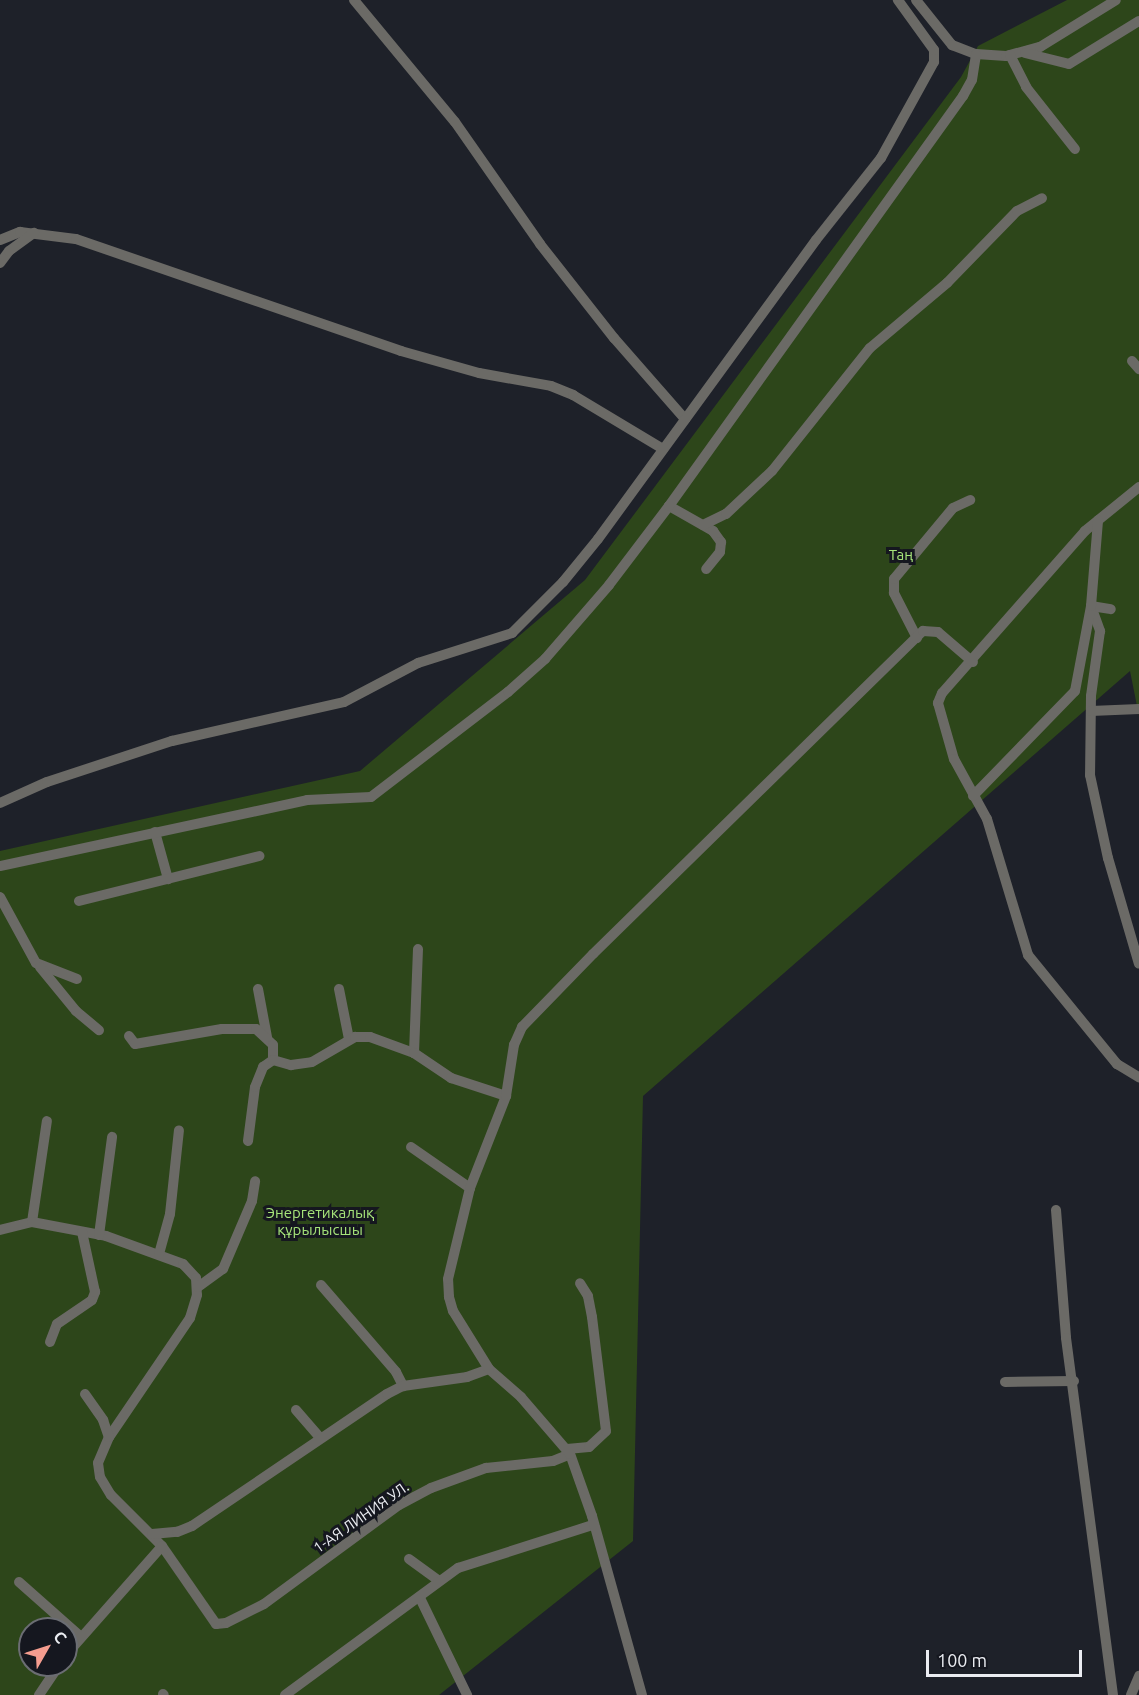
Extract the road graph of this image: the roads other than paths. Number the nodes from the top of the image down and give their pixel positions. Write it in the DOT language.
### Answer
graph roads {
  1 [pos="354,0"];
  2 [pos="898,0"];
  3 [pos="916,0"];
  4 [pos="1116,0"];
  5 [pos="1139,21"];
  6 [pos="1025,53"];
  7 [pos="976,54"];
  8 [pos="1010,56"];
  9 [pos="1075,150"];
  10 [pos="1042,198"];
  11 [pos="34,232"];
  12 [pos="0,240"];
  13 [pos="0,263"];
  14 [pos="685,419"];
  15 [pos="663,449"];
  16 [pos="1139,488"];
  17 [pos="969,500"];
  18 [pos="669,506"];
  19 [pos="1098,520"];
  20 [pos="703,525"];
  21 [pos="706,569"];
  22 [pos="1091,606"];
  23 [pos="1111,609"];
  24 [pos="917,638"];
  25 [pos="973,662"];
  26 [pos="1139,709"];
  27 [pos="1091,711"];
  28 [pos="973,796"];
  29 [pos="0,803"];
  30 [pos="155,832"];
  31 [pos="259,856"];
  32 [pos="0,866"];
  33 [pos="168,879"];
  34 [pos="0,897"];
  35 [pos="79,901"];
  36 [pos="418,949"];
  37 [pos="1139,964"];
  38 [pos="40,967"];
  39 [pos="77,979"];
  40 [pos="258,989"];
  41 [pos="339,989"];
  42 [pos="99,1030"];
  43 [pos="129,1036"];
  44 [pos="267,1038"];
  45 [pos="349,1039"];
  46 [pos="414,1053"];
  47 [pos="273,1060"];
  48 [pos="1139,1077"];
  49 [pos="506,1096"];
  50 [pos="47,1121"];
  51 [pos="179,1130"];
  52 [pos="112,1137"];
  53 [pos="248,1141"];
  54 [pos="411,1147"];
  55 [pos="255,1181"];
  56 [pos="470,1188"];
  57 [pos="1056,1210"];
  58 [pos="32,1222"];
  59 [pos="0,1230"];
  60 [pos="82,1232"];
  61 [pos="99,1235"];
  62 [pos="159,1254"];
  63 [pos="580,1283"];
  64 [pos="321,1285"];
  65 [pos="198,1287"];
  66 [pos="50,1341"];
  67 [pos="489,1369"];
  68 [pos="1074,1381"];
  69 [pos="1005,1382"];
  70 [pos="403,1386"];
  71 [pos="84,1394"];
  72 [pos="296,1410"];
  73 [pos="109,1437"];
  74 [pos="320,1438"];
  75 [pos="569,1452"];
  76 [pos="592,1525"];
  77 [pos="152,1534"];
  78 [pos="162,1546"];
  79 [pos="409,1559"];
  80 [pos="439,1581"];
  81 [pos="19,1582"];
  82 [pos="420,1598"];
  83 [pos="80,1636"];
  84 [pos="78,1639"];
  85 [pos="1139,1676"];
  86 [pos="51,1677"];
  87 [pos="39,1695"];
  88 [pos="285,1695"];
  89 [pos="467,1695"];
  90 [pos="642,1695"];
  91 [pos="1113,1695"];
  92 [pos="1131,1695"];
  1 -- 14 [label="street"];
  2 -- 14 [label="street"];
  3 -- 7 [label="street"];
  4 -- 6 [label="street"];
  5 -- 6 [label="street"];
  6 -- 8 [label="street"];
  7 -- 8 [label="street"];
  7 -- 18 [label="street"];
  8 -- 9 [label="street"];
  10 -- 20 [label="street"];
  11 -- 12 [label="street"];
  11 -- 13 [label="street"];
  11 -- 15 [label="street"];
  14 -- 15 [label="street"];
  15 -- 29 [label="street"];
  16 -- 19 [label="street"];
  17 -- 24 [label="street"];
  18 -- 20 [label="street"];
  18 -- 30 [label="street"];
  19 -- 22 [label="street"];
  19 -- 25 [label="street"];
  20 -- 21 [label="street"];
  22 -- 23 [label="street"];
  22 -- 27 [label="street"];
  22 -- 28 [label="street"];
  24 -- 25 [label="street"];
  24 -- 49 [label="street"];
  25 -- 28 [label="street"];
  26 -- 27 [label="street"];
  27 -- 37 [label="street"];
  28 -- 48 [label="street"];
  30 -- 32 [label="street"];
  30 -- 33 [label="street"];
  31 -- 33 [label="street"];
  33 -- 35 [label="street"];
  34 -- 38 [label="street"];
  36 -- 46 [label="street"];
  38 -- 39 [label="street"];
  38 -- 42 [label="street"];
  40 -- 44 [label="street"];
  41 -- 45 [label="street"];
  43 -- 44 [label="street"];
  44 -- 47 [label="street"];
  45 -- 46 [label="street"];
  45 -- 47 [label="street"];
  46 -- 49 [label="street"];
  47 -- 53 [label="street"];
  49 -- 56 [label="street"];
  50 -- 58 [label="street"];
  51 -- 62 [label="street"];
  52 -- 61 [label="street"];
  54 -- 56 [label="street"];
  55 -- 65 [label="street"];
  56 -- 67 [label="street"];
  57 -- 68 [label="street"];
  58 -- 59 [label="street"];
  58 -- 60 [label="street"];
  60 -- 61 [label="street"];
  60 -- 66 [label="street"];
  61 -- 62 [label="street"];
  62 -- 65 [label="street"];
  63 -- 75 [label="street, 1-АЯ ЛИНИЯ УЛ."];
  64 -- 70 [label="street"];
  65 -- 73 [label="street"];
  67 -- 70 [label="street"];
  67 -- 75 [label="street"];
  68 -- 69 [label="street"];
  68 -- 91 [label="street"];
  70 -- 74 [label="street"];
  71 -- 73 [label="street"];
  72 -- 74 [label="street"];
  73 -- 77 [label="street"];
  74 -- 77 [label="street"];
  75 -- 76 [label="street"];
  75 -- 78 [label="street, 1-АЯ ЛИНИЯ УЛ."];
  76 -- 80 [label="street"];
  76 -- 90 [label="street"];
  77 -- 78 [label="street"];
  78 -- 83 [label="street"];
  79 -- 80 [label="street"];
  80 -- 82 [label="street"];
  81 -- 83 [label="street"];
  82 -- 88 [label="street"];
  82 -- 89 [label="street"];
  83 -- 84 [label="street"];
  85 -- 92 [label="street"];
  86 -- 87 [label="street"];
}
